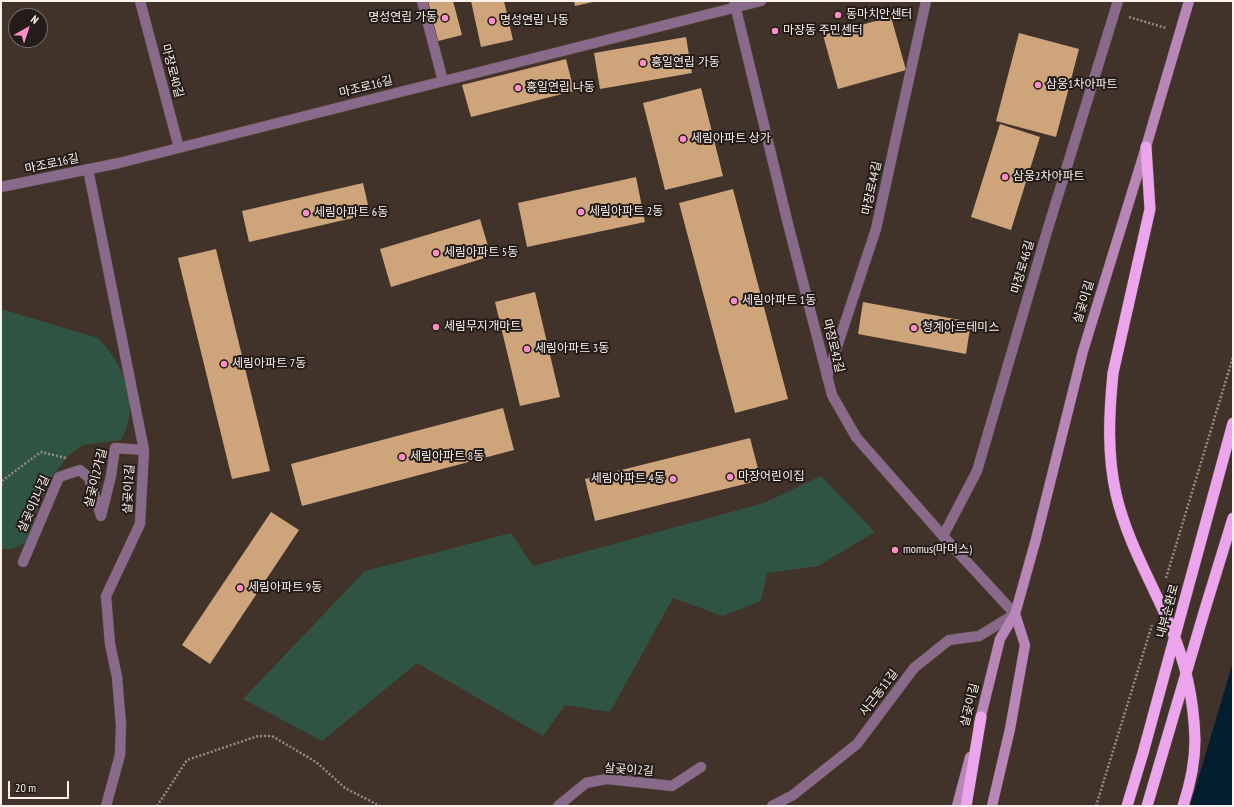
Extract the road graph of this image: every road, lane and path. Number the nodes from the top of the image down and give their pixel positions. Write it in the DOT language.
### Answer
graph roads {
  1 [pos="140,1"];
  2 [pos="422,1"];
  3 [pos="761,1"];
  4 [pos="926,1"];
  5 [pos="1118,1"];
  6 [pos="1189,1"];
  7 [pos="735,4"];
  8 [pos="1115,12"];
  9 [pos="1180,32"];
  10 [pos="444,81"];
  11 [pos="1146,147"];
  12 [pos="179,148"];
  13 [pos="88,169"];
  14 [pos="1,187"];
  15 [pos="827,377"];
  16 [pos="1233,423"];
  17 [pos="144,450"];
  18 [pos="80,470"];
  19 [pos="1,485"];
  20 [pos="1233,518"];
  21 [pos="943,536"];
  22 [pos="23,562"];
  23 [pos="1015,614"];
  24 [pos="980,717"];
  25 [pos="701,767"];
  26 [pos="106,806"];
  27 [pos="157,806"];
  28 [pos="380,806"];
  29 [pos="558,806"];
  30 [pos="772,806"];
  31 [pos="957,806"];
  32 [pos="966,806"];
  33 [pos="992,806"];
  34 [pos="1127,806"];
  35 [pos="1147,806"];
  36 [pos="1183,806"];
  1 -- 12 [label="street, 마장로40길"];
  2 -- 10 [label="street"];
  3 -- 7 [label="street"];
  4 -- 15 [label="street, 마장로44길"];
  5 -- 8 [label="street, 마장로46길"];
  6 -- 9 [label="main road, 살곶이길"];
  7 -- 10 [label="street, 마조로16길"];
  7 -- 15 [label="street, 마장로42길"];
  8 -- 9 [label="path"];
  8 -- 21 [label="street, 마장로46길"];
  9 -- 11 [label="main road, 살곶이길"];
  10 -- 12 [label="street, 마조로16길"];
  11 -- 23 [label="main road, 살곶이길"];
  11 -- 36 [label="highway, bridge"];
  12 -- 13 [label="street, 마조로16길"];
  13 -- 14 [label="street, 마조로16길"];
  13 -- 17 [label="street, 살곶이2길"];
  15 -- 21 [label="street, 마장로42길"];
  16 -- 34 [label="highway, 내부순환로, bridge"];
  17 -- 18 [label="street, 살곶이2가길"];
  17 -- 26 [label="street, 살곶이2길"];
  18 -- 19 [label="path, 살곶이2가길"];
  18 -- 22 [label="street, 살곶이2나길"];
  20 -- 35 [label="highway, bridge"];
  21 -- 23 [label="street, 마장로42길"];
  23 -- 24 [label="main road, 살곶이길"];
  23 -- 30 [label="street, 사근동11길"];
  23 -- 33 [label="main road"];
  24 -- 31 [label="main road, 살곶이길"];
  24 -- 32 [label="highway"];
  25 -- 29 [label="street, 살곶이2길"];
  27 -- 28 [label="path"];
}
